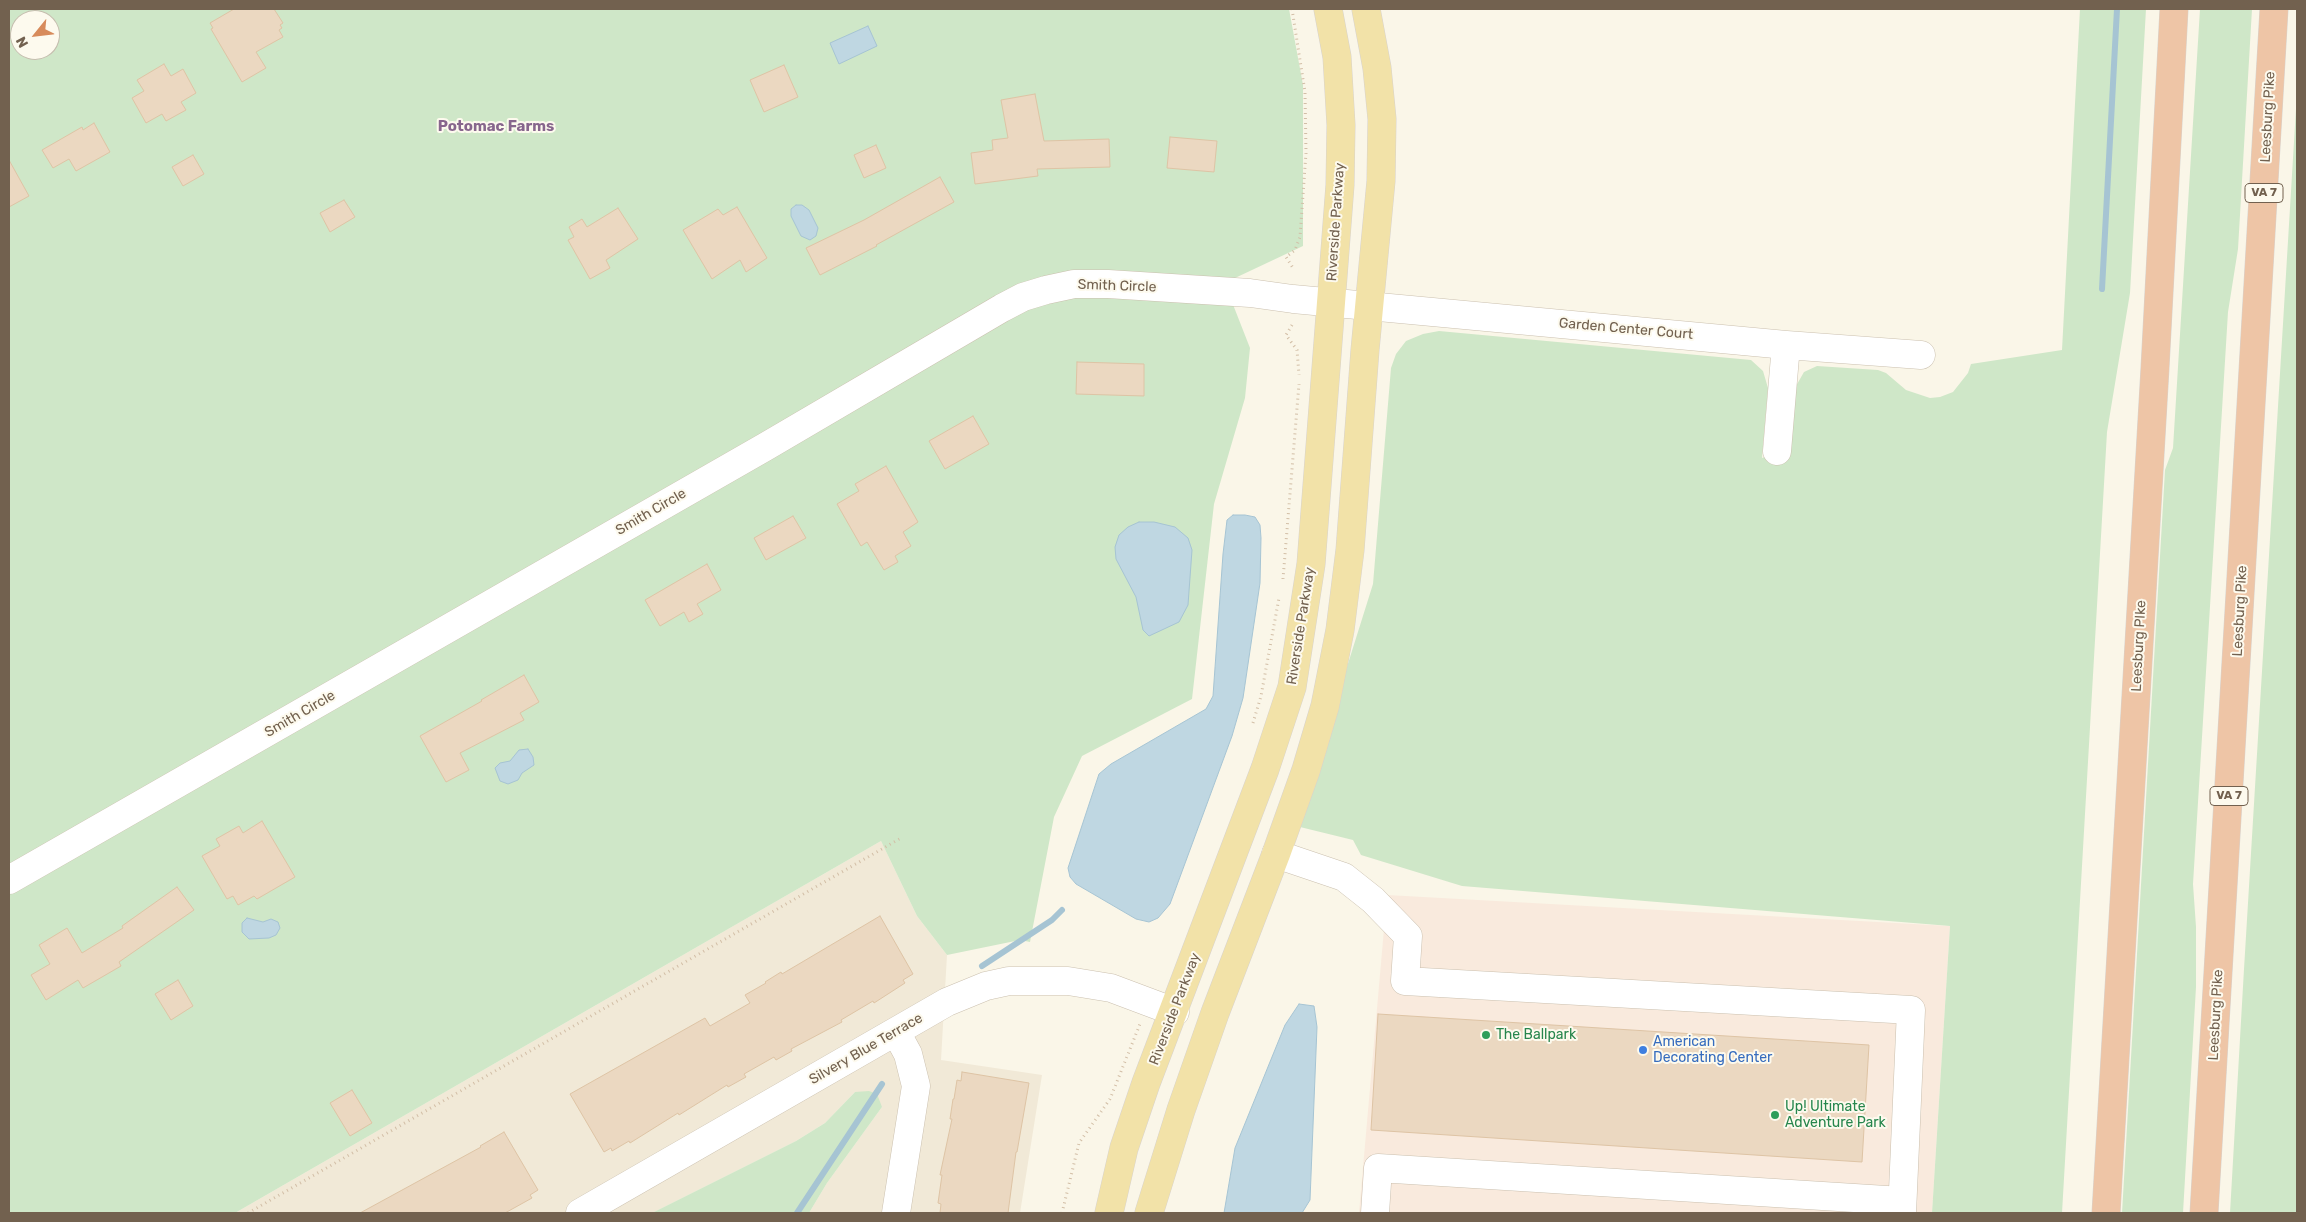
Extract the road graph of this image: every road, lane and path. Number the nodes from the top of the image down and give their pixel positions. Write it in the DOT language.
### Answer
graph roads {
  1 [pos="1292,9"];
  2 [pos="1328,9"];
  3 [pos="1366,9"];
  4 [pos="2174,9"];
  5 [pos="2274,9"];
  6 [pos="1293,268"];
  7 [pos="1331,303"];
  8 [pos="1370,305"];
  9 [pos="1292,325"];
  10 [pos="1786,345"];
  11 [pos="1922,355"];
  12 [pos="1777,451"];
  13 [pos="1282,580"];
  14 [pos="1281,589"];
  15 [pos="1250,732"];
  16 [pos="901,838"];
  17 [pos="1276,854"];
  18 [pos="9,880"];
  19 [pos="1150,1002"];
  20 [pos="1175,1012"];
  21 [pos="896,1032"];
  22 [pos="1902,1207"];
  23 [pos="248,1213"];
  24 [pos="580,1213"];
  25 [pos="896,1213"];
  26 [pos="1062,1213"];
  27 [pos="1109,1213"];
  28 [pos="1148,1213"];
  29 [pos="1375,1213"];
  30 [pos="2106,1213"];
  31 [pos="2204,1213"];
  1 -- 6 [label="path"];
  2 -- 7 [label="main road, Riverside Parkway"];
  3 -- 8 [label="main road"];
  4 -- 30 [label="highway, Leesburg PIke"];
  5 -- 31 [label="highway, Leesburg Pike / VA 7"];
  7 -- 8 [label="street, Garden Center Court"];
  7 -- 18 [label="street, Smith Circle"];
  7 -- 20 [label="main road, Riverside Parkway"];
  8 -- 10 [label="street, Garden Center Court"];
  8 -- 17 [label="main road"];
  9 -- 13 [label="path"];
  10 -- 11 [label="street, Garden Center Court"];
  10 -- 12 [label="street"];
  14 -- 15 [label="path"];
  16 -- 23 [label="path"];
  17 -- 22 [label="street"];
  17 -- 28 [label="main road"];
  19 -- 20 [label="street, Silvery Blue Terrace"];
  19 -- 21 [label="street, Silvery Blue Terrace"];
  19 -- 26 [label="path"];
  20 -- 27 [label="main road, Riverside Parkway"];
  21 -- 24 [label="street, Silvery Blue Terrace"];
  21 -- 25 [label="street"];
  22 -- 29 [label="street"];
}
